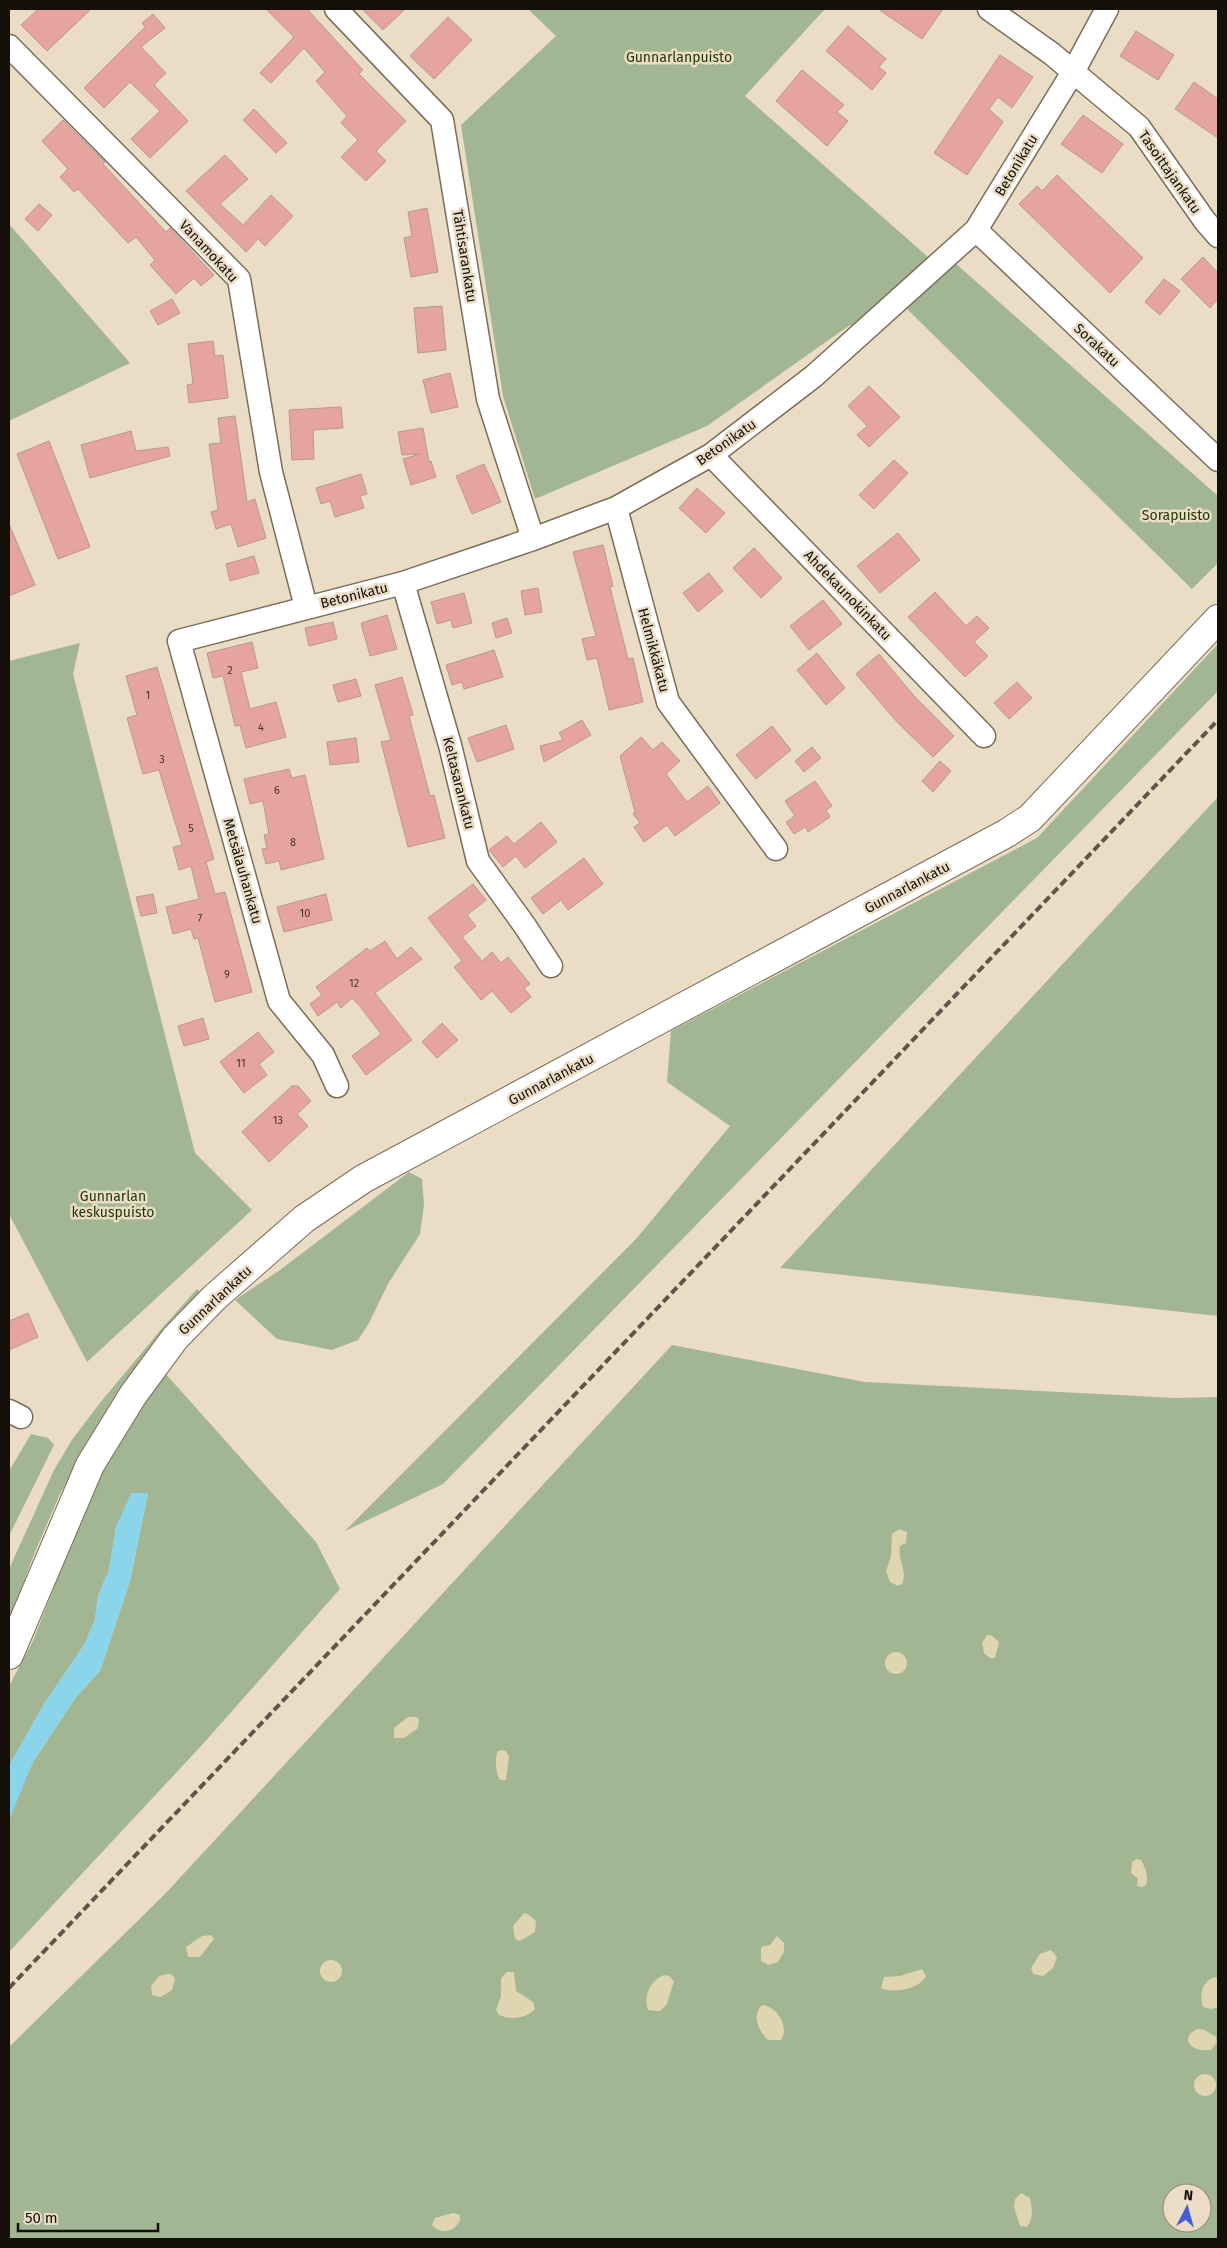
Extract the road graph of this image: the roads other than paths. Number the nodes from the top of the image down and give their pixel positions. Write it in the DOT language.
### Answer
graph roads {
  1 [pos="336,9"];
  2 [pos="989,9"];
  3 [pos="1108,9"];
  4 [pos="9,46"];
  5 [pos="1073,72"];
  6 [pos="976,230"];
  7 [pos="1218,236"];
  8 [pos="711,455"];
  9 [pos="1218,460"];
  10 [pos="616,508"];
  11 [pos="533,539"];
  12 [pos="403,582"];
  13 [pos="306,608"];
  14 [pos="1218,619"];
  15 [pos="178,641"];
  16 [pos="984,736"];
  17 [pos="776,849"];
  18 [pos="551,966"];
  19 [pos="337,1086"];
  20 [pos="9,1655"];
  1 -- 11 [label="street, Tähtisarankatu"];
  2 -- 5 [label="street, Tasoittajankatu"];
  3 -- 5 [label="street, Betonikatu"];
  4 -- 13 [label="street, Vanamokatu"];
  5 -- 6 [label="street, Betonikatu"];
  5 -- 7 [label="street, Tasoittajankatu"];
  6 -- 8 [label="street, Betonikatu"];
  6 -- 9 [label="street, Sorakatu"];
  8 -- 10 [label="street, Betonikatu"];
  8 -- 16 [label="street, Ahdekaunokinkatu"];
  10 -- 11 [label="street, Betonikatu"];
  10 -- 17 [label="street, Helmikkäkatu"];
  11 -- 12 [label="street, Betonikatu"];
  12 -- 13 [label="street, Betonikatu"];
  12 -- 18 [label="street, Keltasarankatu"];
  13 -- 15 [label="street, Betonikatu"];
  14 -- 20 [label="street, Gunnarlankatu"];
  15 -- 19 [label="street, Metsälauhankatu"];
}
